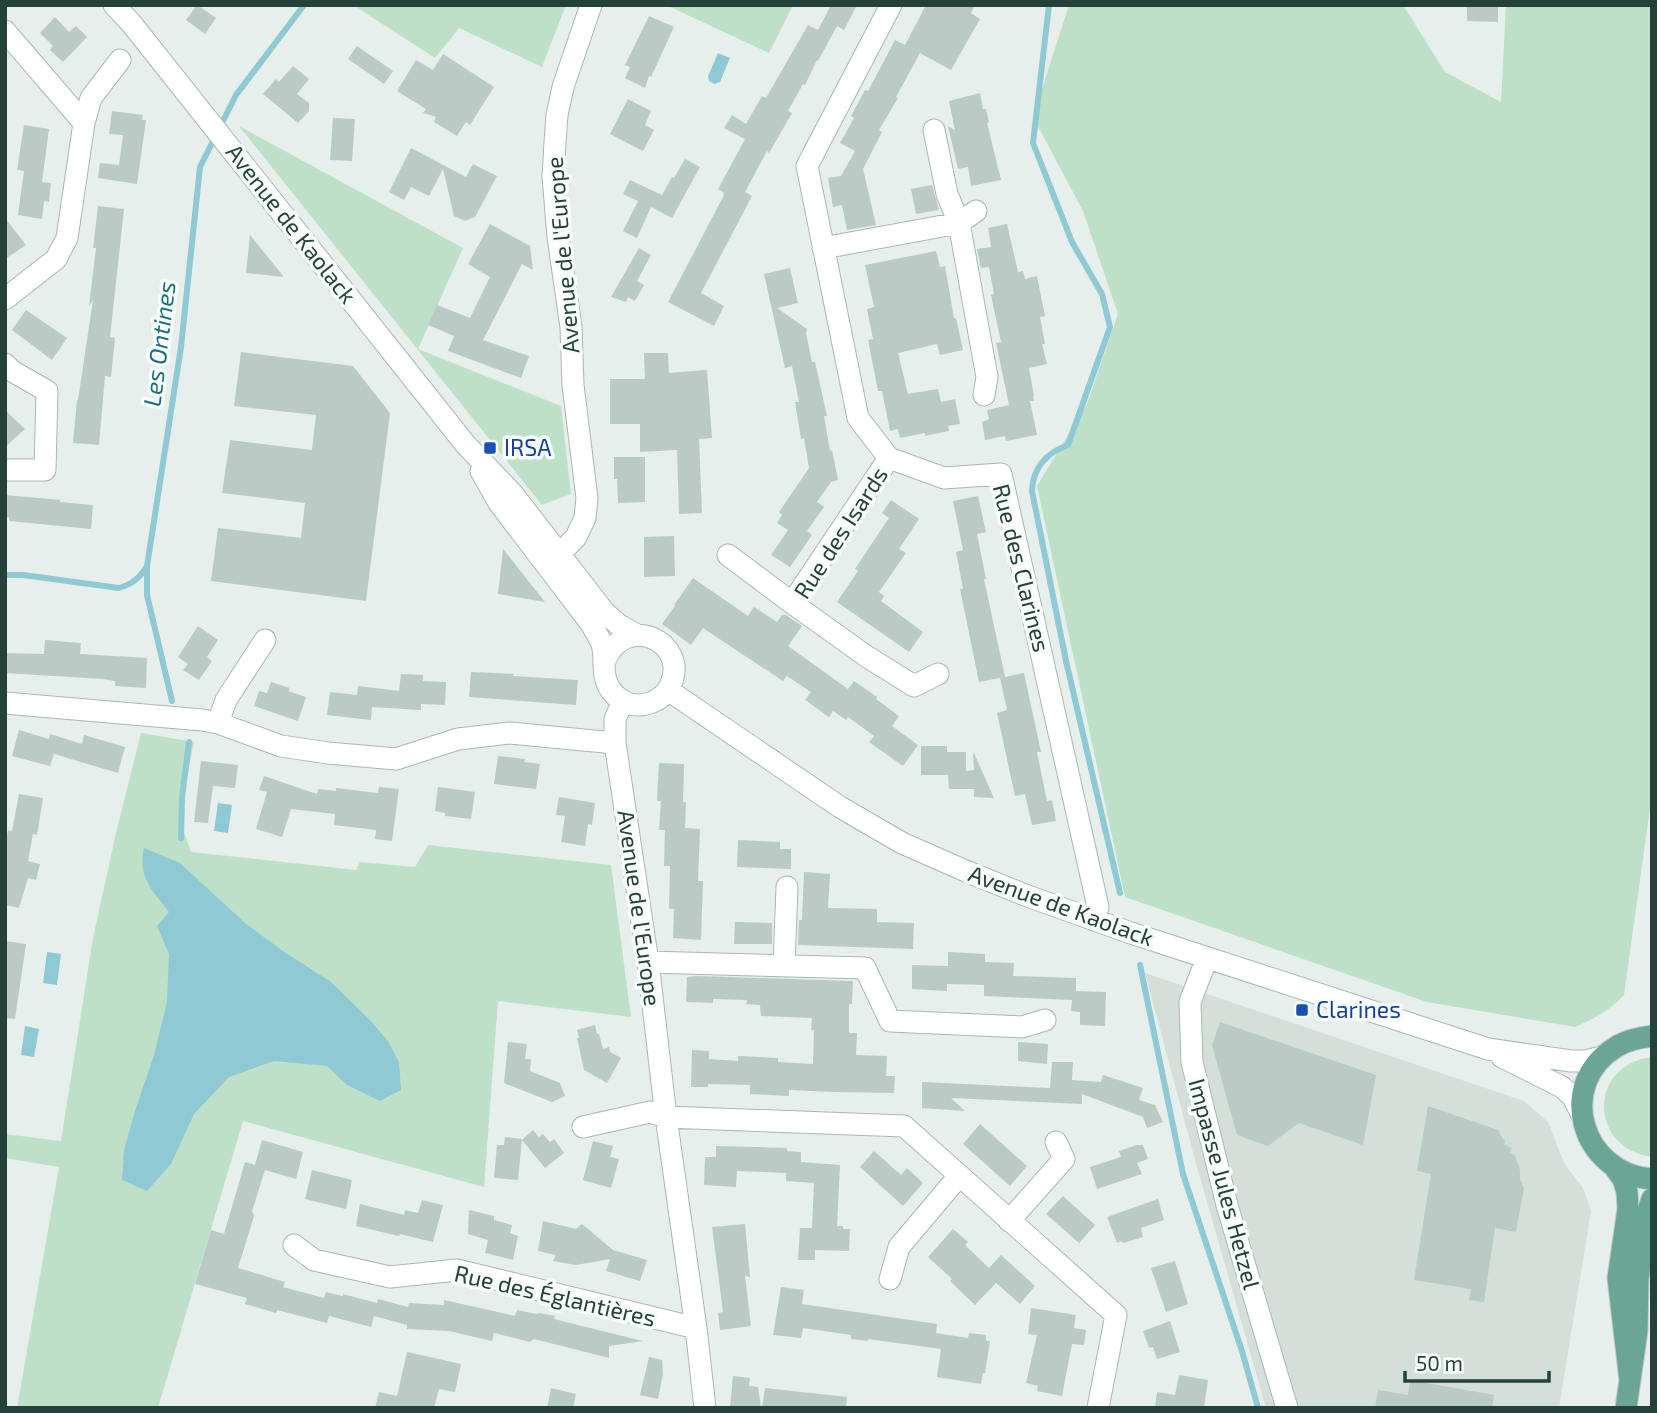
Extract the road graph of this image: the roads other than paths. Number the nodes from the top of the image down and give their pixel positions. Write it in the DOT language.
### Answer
graph roads {
  1 [pos="114,5"];
  2 [pos="580,5"];
  3 [pos="591,5"];
  4 [pos="891,5"];
  5 [pos="5,31"];
  6 [pos="120,60"];
  7 [pos="84,123"];
  8 [pos="934,130"];
  9 [pos="967,217"];
  10 [pos="823,248"];
  11 [pos="5,299"];
  12 [pos="5,364"];
  13 [pos="573,385"];
  14 [pos="984,395"];
  15 [pos="466,445"];
  16 [pos="889,458"];
  17 [pos="5,470"];
  18 [pos="560,554"];
  19 [pos="728,555"];
  20 [pos="570,595"];
  21 [pos="792,603"];
  22 [pos="637,635"];
  23 [pos="265,640"];
  24 [pos="604,663"];
  25 [pos="938,674"];
  26 [pos="668,690"];
  27 [pos="623,701"];
  28 [pos="5,703"];
  29 [pos="218,723"];
  30 [pos="615,743"];
  31 [pos="787,887"];
  32 [pos="1094,920"];
  33 [pos="1207,958"];
  34 [pos="648,962"];
  35 [pos="783,965"];
  36 [pos="1045,1020"];
  37 [pos="1652,1023"];
  38 [pos="1641,1038"];
  39 [pos="1488,1049"];
  40 [pos="1602,1058"];
  41 [pos="1582,1115"];
  42 [pos="666,1117"];
  43 [pos="583,1127"];
  44 [pos="1056,1142"];
  45 [pos="1615,1168"];
  46 [pos="959,1176"];
  47 [pos="1652,1179"];
  48 [pos="1652,1199"];
  49 [pos="1009,1221"];
  50 [pos="294,1245"];
  51 [pos="890,1279"];
  52 [pos="696,1328"];
  53 [pos="1630,1381"];
  54 [pos="705,1408"];
  55 [pos="1098,1408"];
  56 [pos="1287,1408"];
  57 [pos="1626,1408"];
  1 -- 15 [label="street, Avenue de Kaolack"];
  2 -- 13 [label="street, Avenue de l'Europe"];
  3 -- 13 [label="street, Avenue de l'Europe"];
  4 -- 10 [label="street"];
  5 -- 7 [label="street"];
  6 -- 7 [label="street"];
  7 -- 11 [label="street"];
  8 -- 9 [label="street"];
  9 -- 10 [label="street"];
  9 -- 14 [label="street"];
  10 -- 16 [label="street"];
  12 -- 17 [label="street"];
  13 -- 18 [label="street, Avenue de l'Europe"];
  15 -- 18 [label="street, Avenue de Kaolack"];
  15 -- 20 [label="street, Avenue de Kaolack"];
  16 -- 21 [label="street, Rue des Isards"];
  16 -- 32 [label="street, Rue des Clarines"];
  18 -- 20 [label="street"];
  18 -- 22 [label="street, Avenue de Kaolack"];
  19 -- 21 [label="street"];
  20 -- 24 [label="street, Avenue de Kaolack"];
  21 -- 25 [label="street, Rue des Isards"];
  22 -- 24 [label="street"];
  22 -- 26 [label="street, Avenue de Kaolack"];
  23 -- 29 [label="street"];
  24 -- 27 [label="street, Avenue de Kaolack"];
  26 -- 27 [label="street"];
  26 -- 32 [label="street, Avenue de Kaolack"];
  27 -- 30 [label="street, Avenue de l'Europe"];
  28 -- 29 [label="street"];
  29 -- 30 [label="street"];
  30 -- 34 [label="street, Avenue de l'Europe"];
  31 -- 35 [label="street"];
  32 -- 33 [label="street, Avenue de Kaolack"];
  33 -- 39 [label="street, Avenue de Kaolack"];
  33 -- 56 [label="street, Impasse Jules Hetzel"];
  34 -- 35 [label="street"];
  34 -- 42 [label="street, Avenue de l'Europe"];
  35 -- 36 [label="street"];
  37 -- 38 [label="main road"];
  38 -- 40 [label="main road"];
  39 -- 40 [label="street, Avenue de Kaolack"];
  39 -- 41 [label="street, Avenue de Kaolack"];
  40 -- 41 [label="main road"];
  41 -- 45 [label="main road"];
  42 -- 43 [label="street"];
  42 -- 46 [label="street"];
  42 -- 52 [label="street, Avenue de l'Europe"];
  44 -- 49 [label="street"];
  45 -- 47 [label="main road"];
  45 -- 53 [label="main road"];
  46 -- 49 [label="street"];
  46 -- 51 [label="street"];
  48 -- 53 [label="main road"];
  49 -- 55 [label="street"];
  50 -- 52 [label="street, Rue des Églantières"];
  52 -- 54 [label="street, Avenue de l'Europe"];
  53 -- 57 [label="main road"];
}
